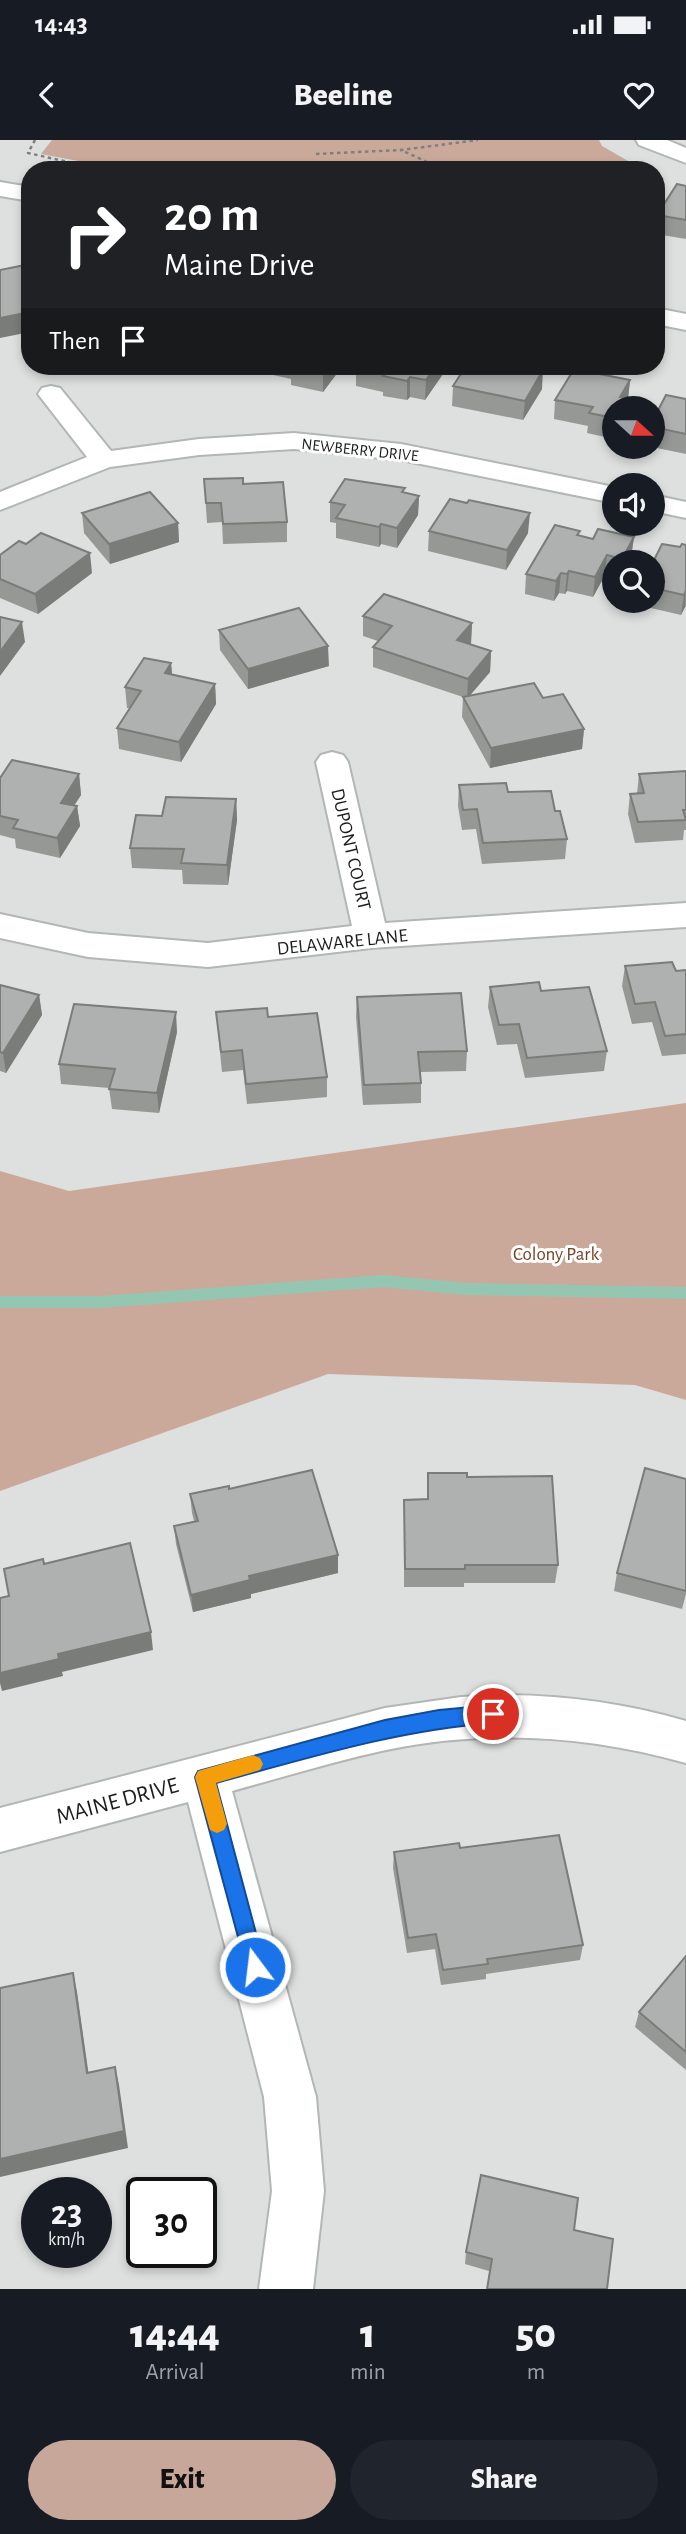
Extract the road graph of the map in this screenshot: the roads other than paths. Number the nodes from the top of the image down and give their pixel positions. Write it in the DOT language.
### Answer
graph roads {
  1 [pos="647,140"];
  2 [pos="686,156"];
  3 [pos="0,189"];
  4 [pos="21,192"];
  5 [pos="665,318"];
  6 [pos="686,322"];
  7 [pos="51,394"];
  8 [pos="103,460"];
  9 [pos="602,493"];
  10 [pos="0,502"];
  11 [pos="665,506"];
  12 [pos="686,510"];
  13 [pos="332,762"];
  14 [pos="686,915"];
  15 [pos="0,926"];
  16 [pos="371,936"];
  17 [pos="686,1742"];
  18 [pos="205,1777"];
  19 [pos="0,1830"];
  20 [pos="286,2289"];
  1 -- 2 [label="street"];
  3 -- 4 [label="street"];
  5 -- 6 [label="street"];
  7 -- 8 [label="street"];
  8 -- 9 [label="street, NEWBERRY DRIVE"];
  8 -- 10 [label="street, NEWBERRY DRIVE"];
  11 -- 12 [label="street"];
  13 -- 16 [label="street, DUPONT COURT"];
  14 -- 16 [label="street, DELAWARE LANE"];
  15 -- 16 [label="street, DELAWARE LANE"];
  17 -- 18 [label="street, MAINE DRIVE"];
  18 -- 19 [label="street, MAINE DRIVE"];
  18 -- 20 [label="street"];
}
